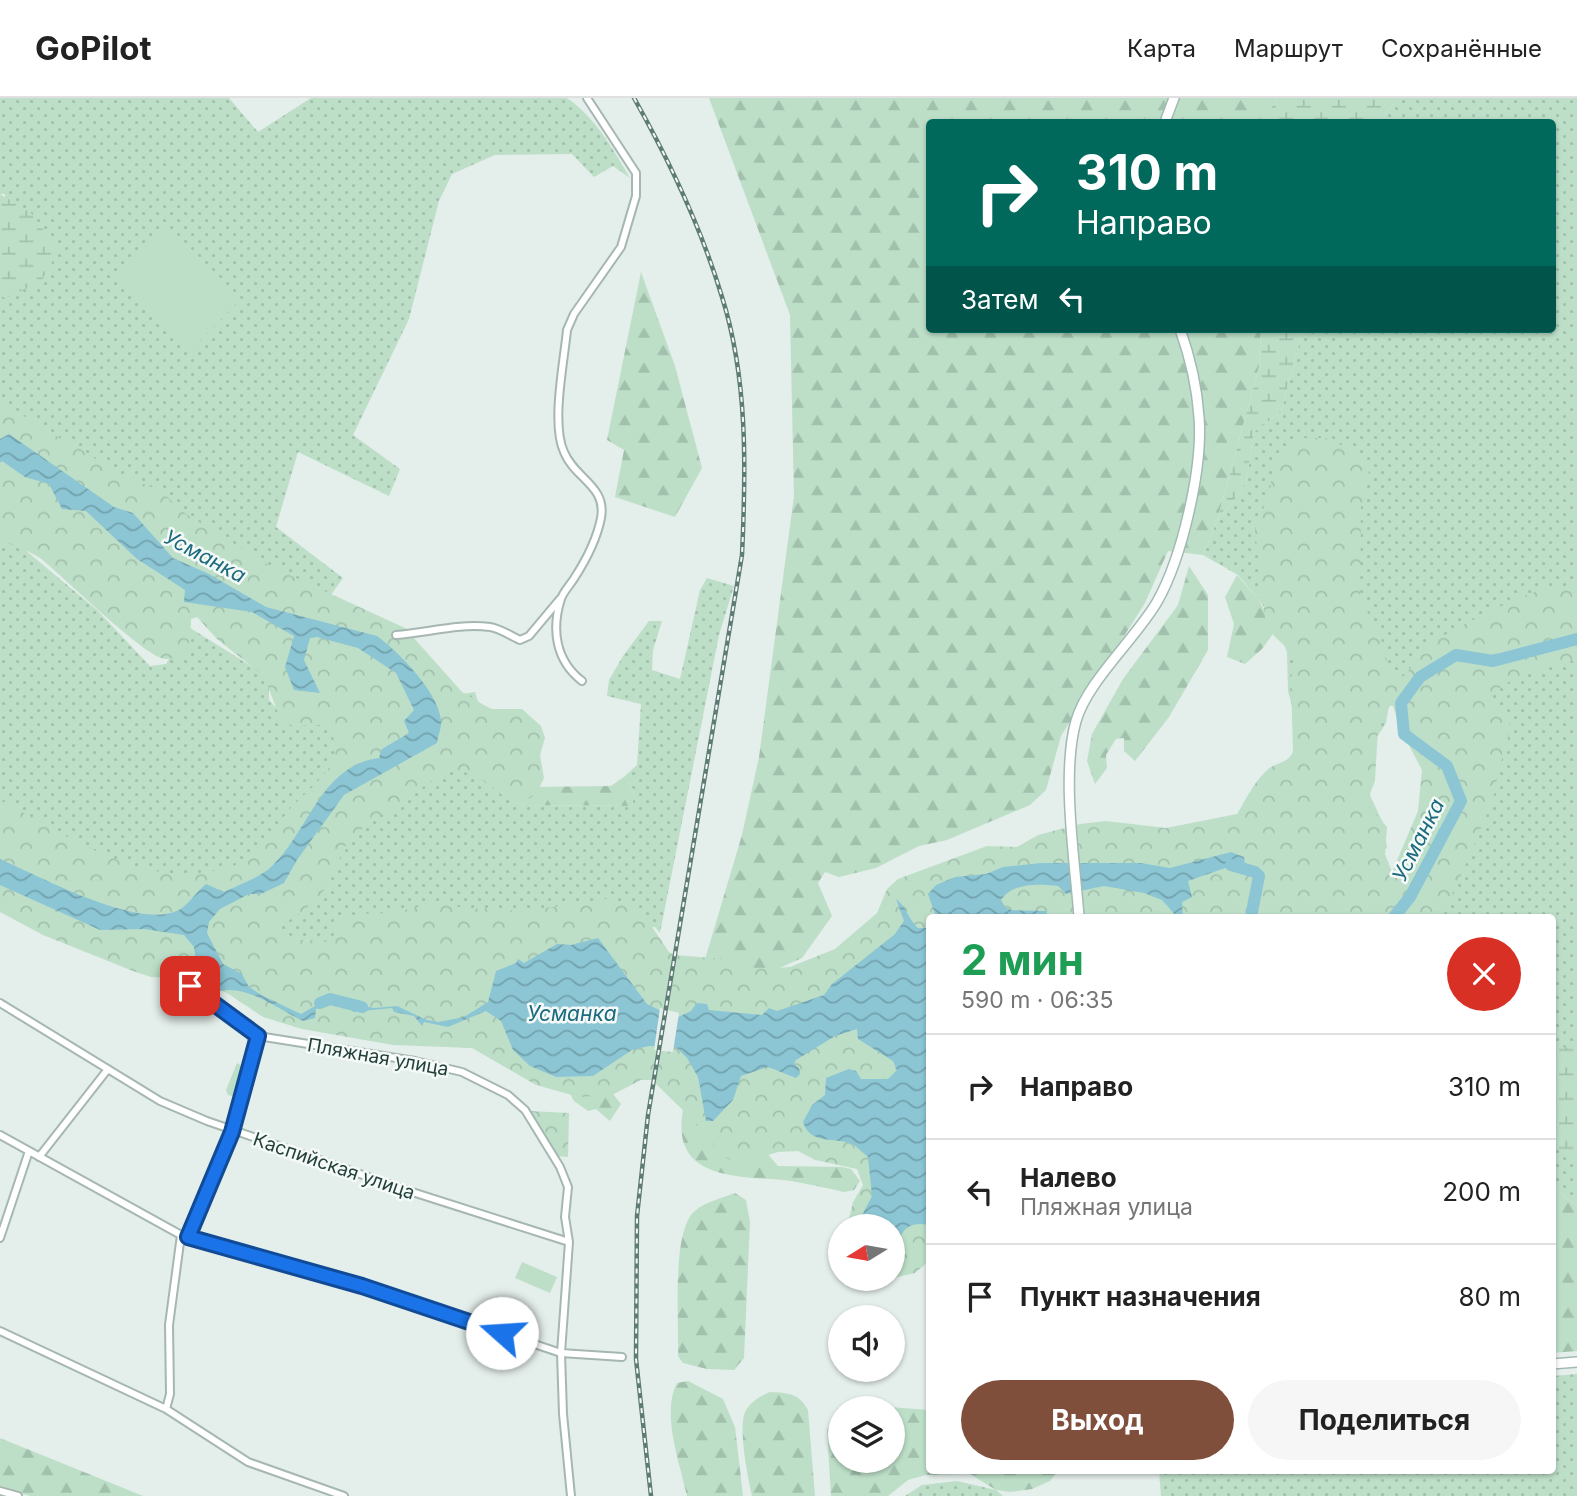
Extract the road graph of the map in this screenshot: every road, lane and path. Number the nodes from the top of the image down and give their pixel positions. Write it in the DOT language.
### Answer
graph roads {
  1 [pos="587,98"];
  2 [pos="1174,98"];
  3 [pos="1166,119"];
  4 [pos="1181,333"];
  5 [pos="561,598"];
  6 [pos="396,635"];
  7 [pos="582,681"];
  8 [pos="1079,914"];
  9 [pos="190,986"];
  10 [pos="0,1003"];
  11 [pos="258,1036"];
  12 [pos="108,1069"];
  13 [pos="232,1132"];
  14 [pos="0,1135"];
  15 [pos="29,1151"];
  16 [pos="39,1157"];
  17 [pos="184,1236"];
  18 [pos="0,1238"];
  19 [pos="569,1242"];
  20 [pos="0,1331"];
  21 [pos="561,1353"];
  22 [pos="622,1357"];
  23 [pos="1577,1362"];
  24 [pos="1556,1364"];
  25 [pos="166,1409"];
  26 [pos="0,1491"];
  27 [pos="18,1496"];
  28 [pos="344,1496"];
  29 [pos="571,1496"];
  1 -- 5 [label="street"];
  2 -- 3 [label="street"];
  4 -- 8 [label="street"];
  5 -- 6 [label="street"];
  5 -- 7 [label="street"];
  9 -- 11 [label="street, Пляжная улица"];
  10 -- 12 [label="street, Каспийская улица"];
  11 -- 13 [label="street"];
  11 -- 19 [label="street, Пляжная улица"];
  12 -- 13 [label="street, Каспийская улица"];
  12 -- 16 [label="street"];
  13 -- 17 [label="street"];
  13 -- 19 [label="street, Каспийская улица"];
  14 -- 15 [label="street"];
  15 -- 16 [label="street"];
  15 -- 18 [label="street"];
  16 -- 17 [label="street"];
  17 -- 21 [label="street"];
  17 -- 25 [label="street"];
  19 -- 21 [label="street, Пляжная улица"];
  20 -- 25 [label="street"];
  21 -- 22 [label="street"];
  21 -- 29 [label="street, Пляжная улица"];
  23 -- 24 [label="street"];
  25 -- 28 [label="street"];
  26 -- 27 [label="street"];
}
